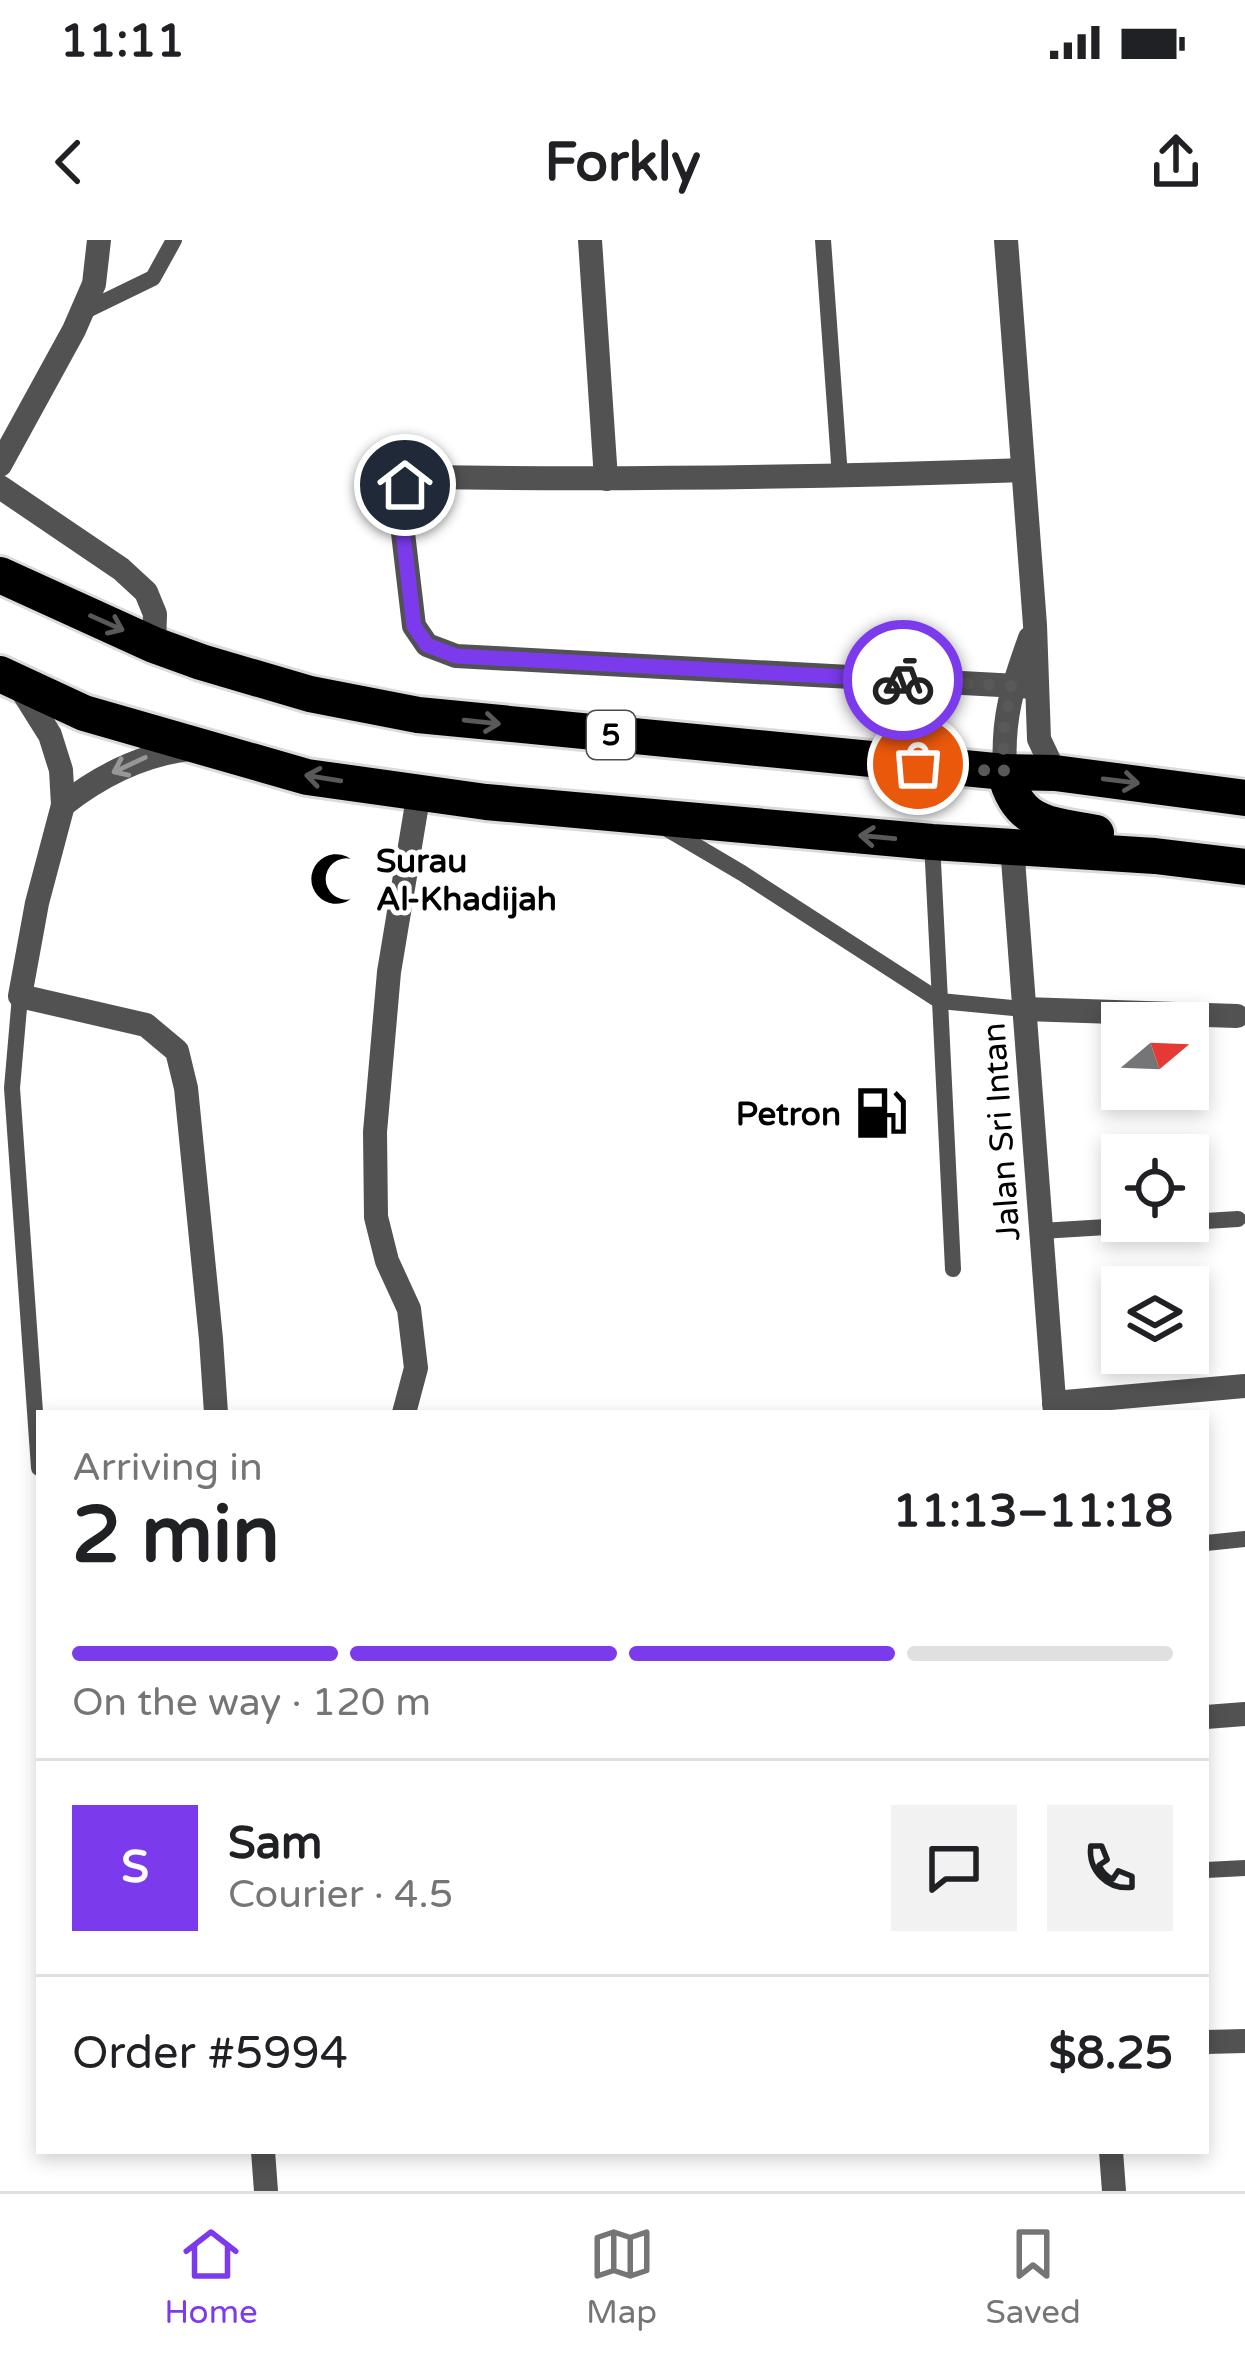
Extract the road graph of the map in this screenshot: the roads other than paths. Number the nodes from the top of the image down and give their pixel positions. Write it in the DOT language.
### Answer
graph roads {
  1 [pos="99,240"];
  2 [pos="174,240"];
  3 [pos="590,240"];
  4 [pos="823,240"];
  5 [pos="1006,240"];
  6 [pos="82,312"];
  7 [pos="0,465"];
  8 [pos="1023,470"];
  9 [pos="840,476"];
  10 [pos="606,479"];
  11 [pos="0,487"];
  12 [pos="0,575"];
  13 [pos="154,645"];
  14 [pos="9,679"];
  15 [pos="1025,687"];
  16 [pos="204,748"];
  17 [pos="1004,772"];
  18 [pos="1054,773"];
  19 [pos="419,792"];
  20 [pos="1245,798"];
  21 [pos="63,805"];
  22 [pos="647,817"];
  23 [pos="932,842"];
  24 [pos="1012,846"];
  25 [pos="1155,856"];
  26 [pos="1245,867"];
  27 [pos="20,996"];
  28 [pos="940,1001"];
  29 [pos="1024,1009"];
  30 [pos="1237,1016"];
  31 [pos="1238,1219"];
  32 [pos="1041,1232"];
  33 [pos="953,1269"];
  34 [pos="1245,1386"];
  35 [pos="1054,1408"];
  36 [pos="216,1410"];
  37 [pos="405,1410"];
  38 [pos="36,1426"];
  39 [pos="1245,1540"];
  40 [pos="1209,1543"];
  41 [pos="1245,1714"];
  42 [pos="1209,1717"];
  43 [pos="1245,1868"];
  44 [pos="1209,1870"];
  45 [pos="1209,2042"];
  46 [pos="1245,2042"];
  47 [pos="263,2154"];
  48 [pos="1111,2154"];
  49 [pos="266,2191"];
  50 [pos="1114,2191"];
  1 -- 6 [label="street"];
  2 -- 6 [label="lane"];
  3 -- 10 [label="street"];
  4 -- 9 [label="lane"];
  5 -- 8 [label="street"];
  6 -- 7 [label="street"];
  8 -- 9 [label="street"];
  8 -- 15 [label="street"];
  9 -- 10 [label="street"];
  10 -- 15 [label="street"];
  11 -- 13 [label="street"];
  12 -- 13 [label="highway, 5, one-way"];
  13 -- 17 [label="highway, 5, one-way"];
  14 -- 16 [label="highway"];
  14 -- 21 [label="street"];
  15 -- 17 [label="street"];
  15 -- 18 [label="street"];
  19 -- 16 [label="highway, one-way"];
  16 -- 21 [label="street, one-way"];
  17 -- 18 [label="highway, 5"];
  17 -- 25 [label="highway"];
  18 -- 20 [label="highway, 5, one-way"];
  19 -- 22 [label="highway"];
  19 -- 37 [label="street"];
  21 -- 27 [label="street"];
  23 -- 22 [label="highway, one-way"];
  22 -- 28 [label="lane"];
  23 -- 24 [label="highway"];
  23 -- 28 [label="lane"];
  24 -- 25 [label="highway"];
  24 -- 29 [label="street, Jalan Sri Intan"];
  25 -- 26 [label="highway"];
  27 -- 36 [label="street"];
  27 -- 38 [label="lane"];
  28 -- 29 [label="lane"];
  28 -- 33 [label="lane"];
  29 -- 30 [label="street"];
  29 -- 32 [label="street, Jalan Sri Intan"];
  31 -- 32 [label="lane"];
  32 -- 35 [label="street, Jalan Sri Intan"];
  34 -- 35 [label="street"];
  39 -- 40 [label="lane"];
  41 -- 42 [label="street"];
  43 -- 44 [label="lane"];
  45 -- 46 [label="street"];
  47 -- 49 [label="street"];
  48 -- 50 [label="street"];
}
